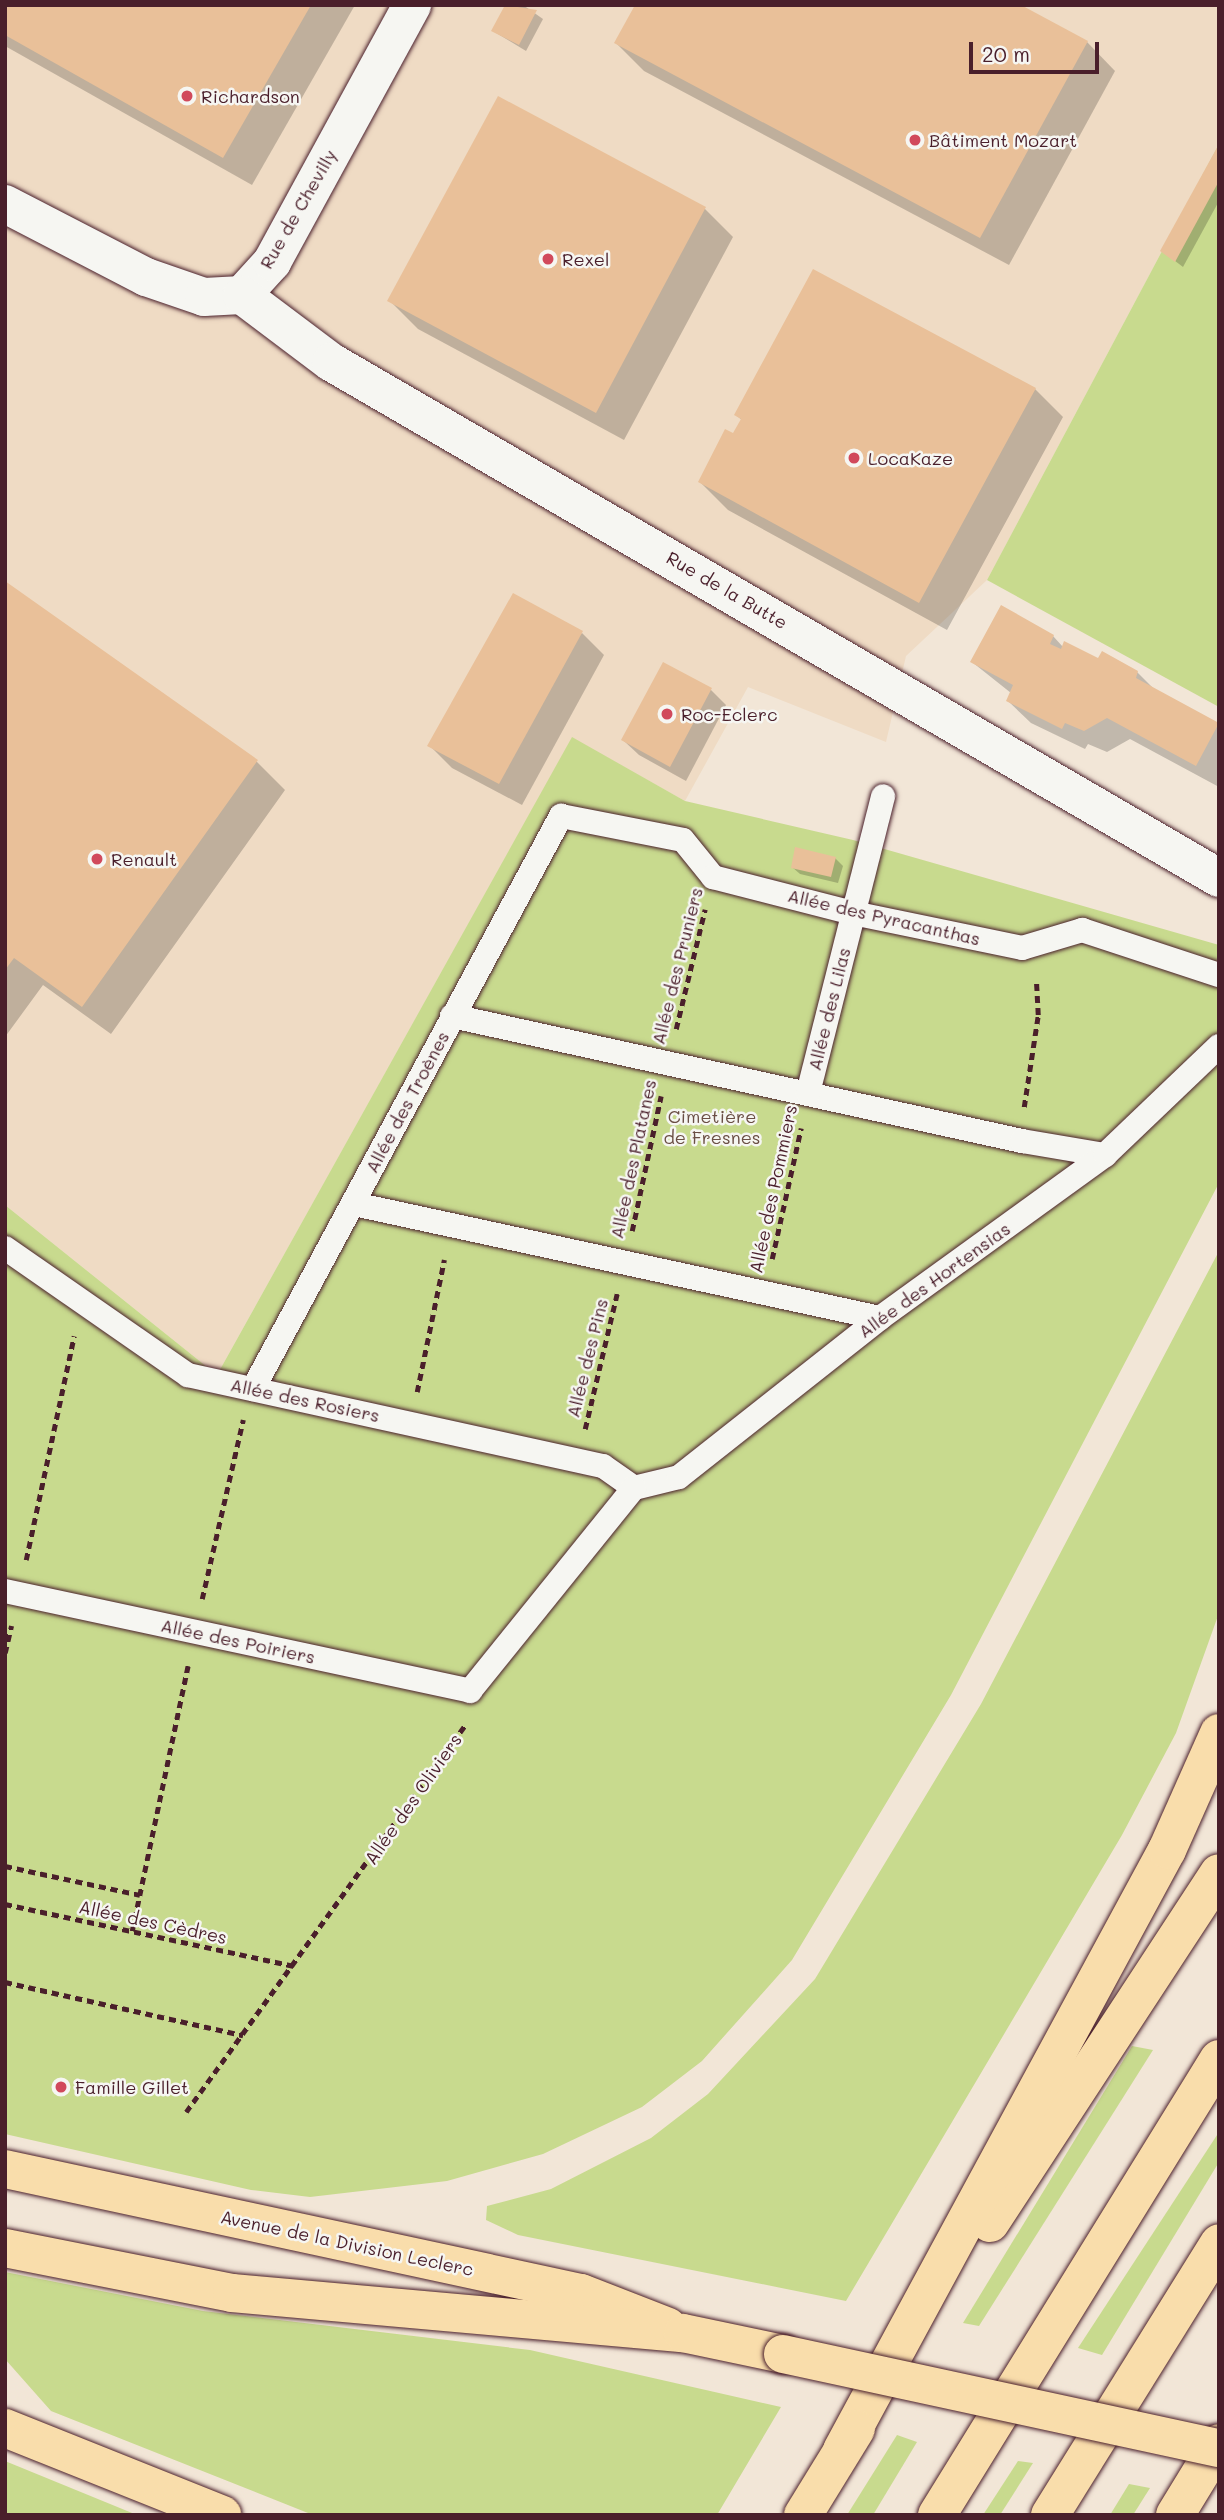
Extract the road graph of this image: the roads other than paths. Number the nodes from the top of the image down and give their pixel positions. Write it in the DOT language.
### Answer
graph roads {
  1 [pos="412,5"];
  2 [pos="5,204"];
  3 [pos="242,295"];
  4 [pos="883,796"];
  5 [pos="561,816"];
  6 [pos="1219,878"];
  7 [pos="853,913"];
  8 [pos="1219,975"];
  9 [pos="452,1016"];
  10 [pos="1219,1046"];
  11 [pos="808,1093"];
  12 [pos="1105,1154"];
  13 [pos="354,1204"];
  14 [pos="5,1248"];
  15 [pos="880,1318"];
  16 [pos="253,1390"];
  17 [pos="634,1488"];
  18 [pos="12,1593"];
  19 [pos="1219,1733"];
  20 [pos="1219,1873"];
  21 [pos="1219,2059"];
  22 [pos="5,2169"];
  23 [pos="1219,2243"];
  24 [pos="5,2248"];
  25 [pos="683,2333"];
  26 [pos="5,2428"];
  27 [pos="1219,2445"];
  28 [pos="842,2450"];
  29 [pos="222,2515"];
  30 [pos="803,2515"];
  31 [pos="937,2515"];
  32 [pos="1050,2515"];
  33 [pos="1175,2515"];
  1 -- 3 [label="street, Rue de Chevilly"];
  2 -- 3 [label="street"];
  3 -- 6 [label="street, Rue de la Butte"];
  4 -- 7 [label="lane, Allée des Lilas"];
  5 -- 7 [label="lane, Allée des Pyracanthas"];
  5 -- 9 [label="lane, Allée des Troènes"];
  7 -- 8 [label="lane, Allée des Pyracanthas"];
  7 -- 11 [label="lane, Allée des Lilas"];
  9 -- 11 [label="lane"];
  9 -- 13 [label="lane, Allée des Troènes"];
  10 -- 12 [label="lane, Allée des Hortensias"];
  11 -- 12 [label="lane"];
  12 -- 15 [label="lane, Allée des Hortensias"];
  13 -- 15 [label="lane"];
  13 -- 16 [label="lane, Allée des Troènes"];
  14 -- 16 [label="lane, Allée des Rosiers"];
  15 -- 17 [label="lane, Allée des Hortensias"];
  16 -- 17 [label="lane, Allée des Rosiers"];
  17 -- 18 [label="lane, Allée des Poiriers"];
  19 -- 28 [label="highway"];
  20 -- 28 [label="highway"];
  21 -- 31 [label="highway"];
  22 -- 25 [label="highway, Avenue de la Division Leclerc"];
  23 -- 32 [label="highway"];
  24 -- 25 [label="highway"];
  25 -- 27 [label="highway, bridge"];
  26 -- 29 [label="highway"];
  27 -- 33 [label="highway"];
  28 -- 30 [label="highway"];
}
